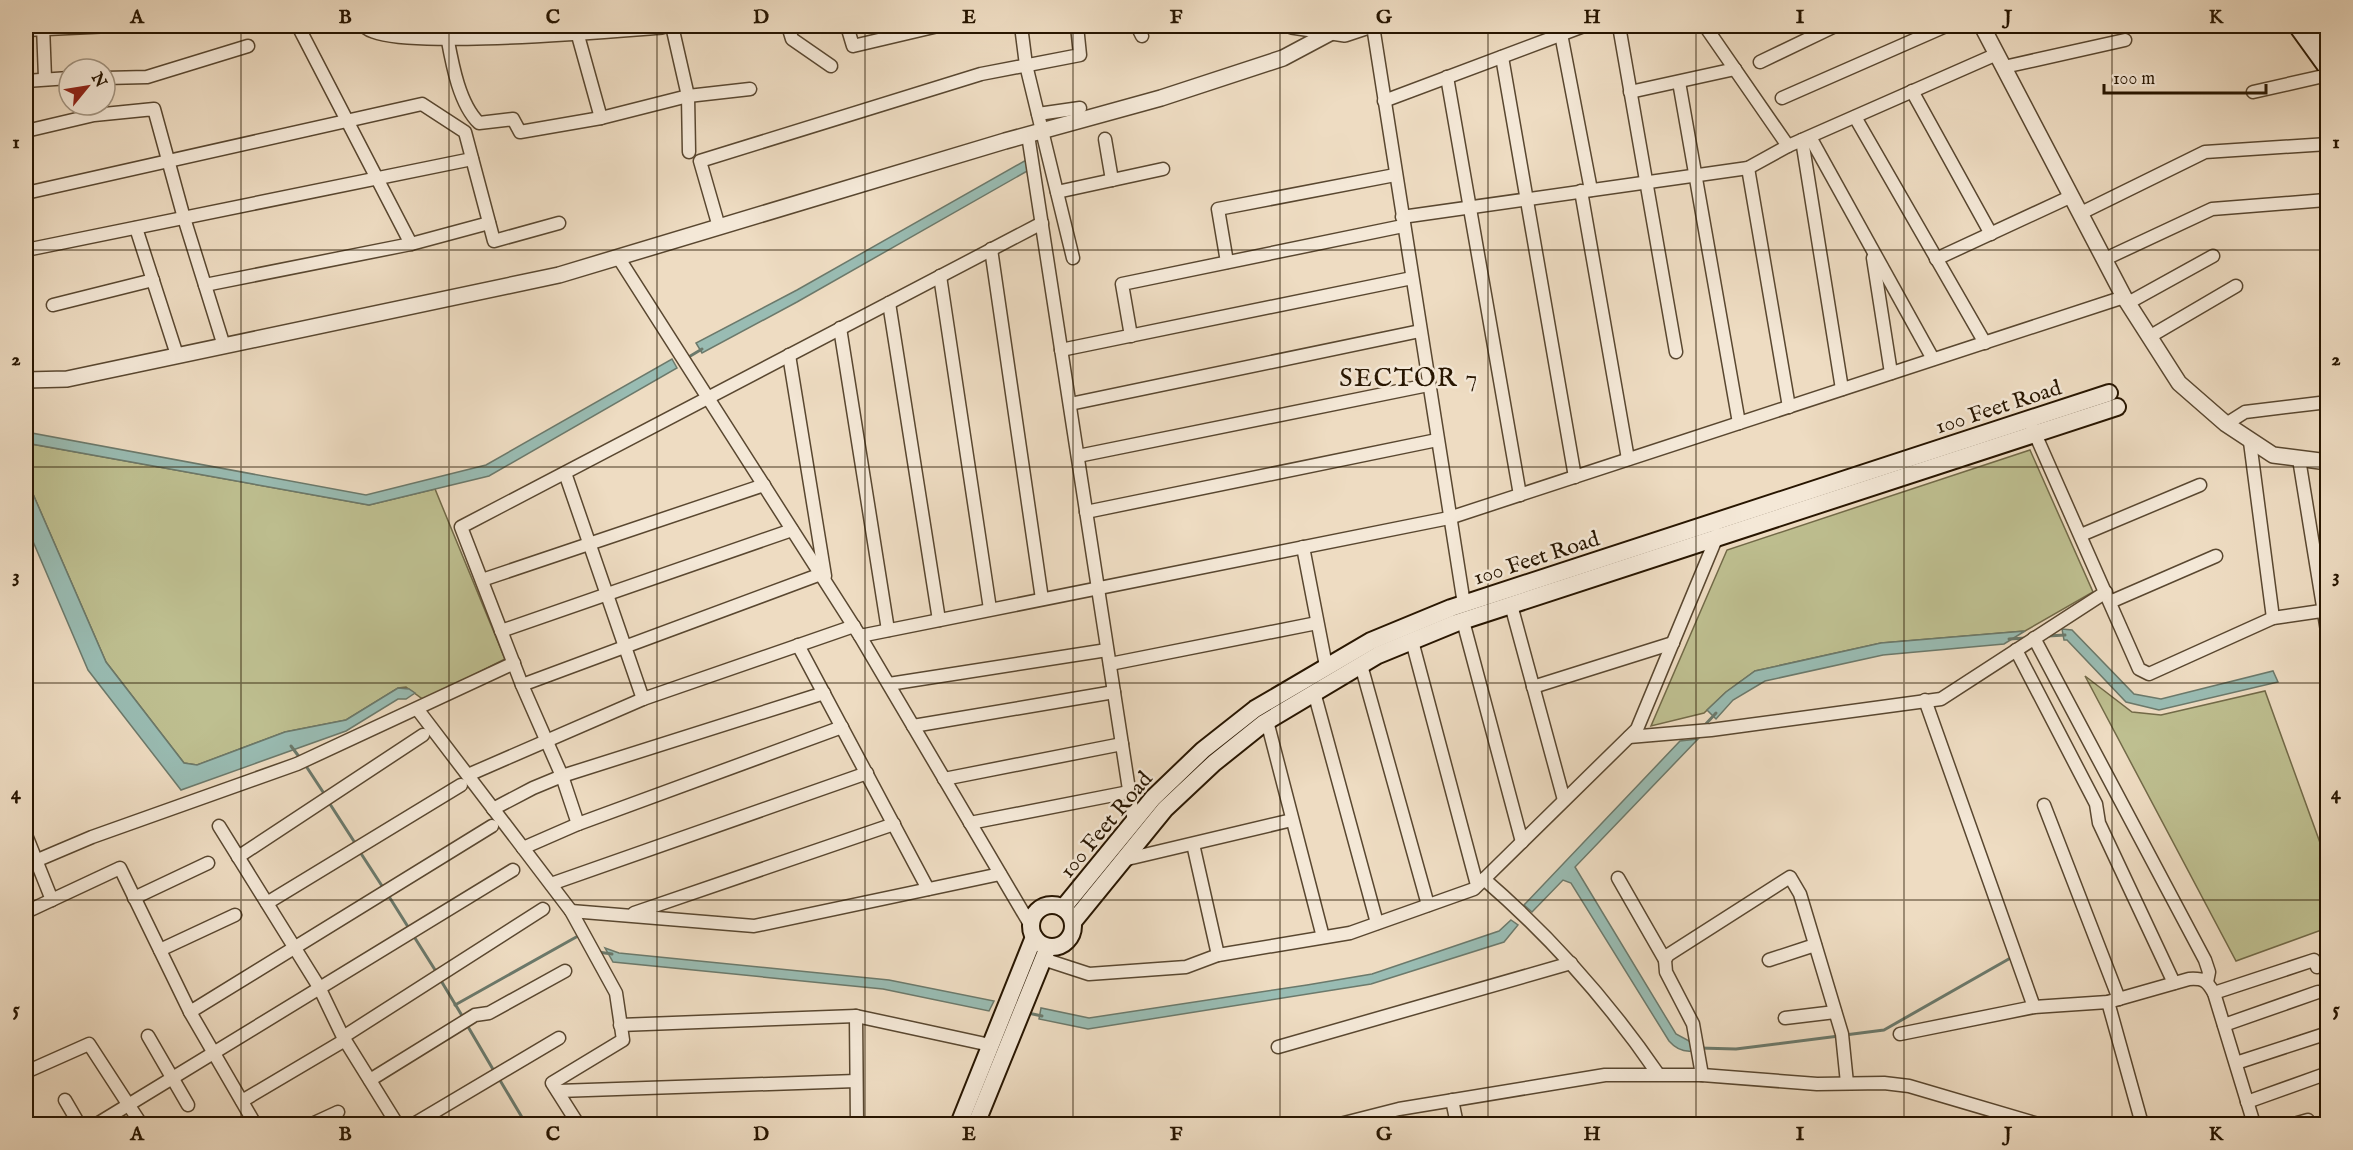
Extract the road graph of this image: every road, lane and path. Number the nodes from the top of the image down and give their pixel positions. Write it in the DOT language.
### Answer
graph roads {
  1 [pos="43,26"];
  2 [pos="111,26"];
  3 [pos="298,26"];
  4 [pos="366,26"];
  5 [pos="654,26"];
  6 [pos="672,26"];
  7 [pos="788,26"];
  8 [pos="847,26"];
  9 [pos="938,26"];
  10 [pos="1022,26"];
  11 [pos="1077,26"];
  12 [pos="1292,26"];
  13 [pos="1371,26"];
  14 [pos="1584,26"];
  15 [pos="1619,26"];
  16 [pos="1705,26"];
  17 [pos="1835,26"];
  18 [pos="1946,26"];
  19 [pos="1982,26"];
  20 [pos="2297,26"];
  21 [pos="2315,26"];
  22 [pos="26,30"];
  23 [pos="509,30"];
  24 [pos="577,32"];
  25 [pos="1330,33"];
  26 [pos="1561,34"];
  27 [pos="447,36"];
  28 [pos="2125,40"];
  29 [pos="2328,43"];
  30 [pos="248,46"];
  31 [pos="1502,57"];
  32 [pos="2001,60"];
  33 [pos="1760,62"];
  34 [pos="1026,65"];
  35 [pos="831,66"];
  36 [pos="1735,69"];
  37 [pos="2328,69"];
  38 [pos="2328,75"];
  39 [pos="1447,77"];
  40 [pos="45,78"];
  41 [pos="57,78"];
  42 [pos="117,78"];
  43 [pos="26,81"];
  44 [pos="1679,82"];
  45 [pos="750,89"];
  46 [pos="1630,92"];
  47 [pos="1912,92"];
  48 [pos="2253,92"];
  49 [pos="688,96"];
  50 [pos="1782,98"];
  51 [pos="1384,101"];
  52 [pos="1080,108"];
  53 [pos="1038,114"];
  54 [pos="1855,117"];
  55 [pos="601,118"];
  56 [pos="347,120"];
  57 [pos="26,131"];
  58 [pos="1035,133"];
  59 [pos="1806,138"];
  60 [pos="1105,139"];
  61 [pos="2328,144"];
  62 [pos="1788,146"];
  63 [pos="689,152"];
  64 [pos="472,159"];
  65 [pos="168,160"];
  66 [pos="1748,168"];
  67 [pos="1163,169"];
  68 [pos="1395,175"];
  69 [pos="1696,176"];
  70 [pos="2328,176"];
  71 [pos="378,179"];
  72 [pos="1112,180"];
  73 [pos="1646,183"];
  74 [pos="1586,191"];
  75 [pos="1057,192"];
  76 [pos="26,193"];
  77 [pos="2072,196"];
  78 [pos="1527,199"];
  79 [pos="2327,204"];
  80 [pos="1469,207"];
  81 [pos="2081,213"];
  82 [pos="184,218"];
  83 [pos="1402,221"];
  84 [pos="489,223"];
  85 [pos="559,223"];
  86 [pos="1042,223"];
  87 [pos="719,227"];
  88 [pos="136,228"];
  89 [pos="1991,234"];
  90 [pos="411,244"];
  91 [pos="1872,248"];
  92 [pos="991,249"];
  93 [pos="26,250"];
  94 [pos="2213,256"];
  95 [pos="618,258"];
  96 [pos="1073,258"];
  97 [pos="1936,259"];
  98 [pos="2105,259"];
  99 [pos="1227,262"];
  100 [pos="940,276"];
  101 [pos="1412,278"];
  102 [pos="153,280"];
  103 [pos="205,285"];
  104 [pos="2236,286"];
  105 [pos="2126,300"];
  106 [pos="889,303"];
  107 [pos="53,305"];
  108 [pos="840,328"];
  109 [pos="1420,331"];
  110 [pos="1131,336"];
  111 [pos="2149,337"];
  112 [pos="1984,343"];
  113 [pos="224,345"];
  114 [pos="1061,350"];
  115 [pos="1676,352"];
  116 [pos="789,355"];
  117 [pos="177,356"];
  118 [pos="1933,359"];
  119 [pos="1891,373"];
  120 [pos="26,381"];
  121 [pos="1428,385"];
  122 [pos="1842,389"];
  123 [pos="707,397"];
  124 [pos="2113,400"];
  125 [pos="2328,402"];
  126 [pos="1070,404"];
  127 [pos="1789,407"];
  128 [pos="1739,423"];
  129 [pos="2226,424"];
  130 [pos="2032,427"];
  131 [pos="1437,440"];
  132 [pos="2250,442"];
  133 [pos="1078,456"];
  134 [pos="1628,459"];
  135 [pos="2299,459"];
  136 [pos="2328,462"];
  137 [pos="565,473"];
  138 [pos="1575,477"];
  139 [pos="764,485"];
  140 [pos="2200,485"];
  141 [pos="1520,495"];
  142 [pos="1086,512"];
  143 [pos="1449,518"];
  144 [pos="1724,519"];
  145 [pos="792,530"];
  146 [pos="2080,535"];
  147 [pos="1716,539"];
  148 [pos="590,544"];
  149 [pos="1303,547"];
  150 [pos="2216,556"];
  151 [pos="823,578"];
  152 [pos="482,580"];
  153 [pos="1098,588"];
  154 [pos="607,594"];
  155 [pos="2108,597"];
  156 [pos="1042,599"];
  157 [pos="1464,604"];
  158 [pos="1511,606"];
  159 [pos="990,609"];
  160 [pos="2325,611"];
  161 [pos="2273,618"];
  162 [pos="939,620"];
  163 [pos="1463,621"];
  164 [pos="1317,623"];
  165 [pos="501,630"];
  166 [pos="888,630"];
  167 [pos="857,631"];
  168 [pos="2039,635"];
  169 [pos="2328,637"];
  170 [pos="1412,641"];
  171 [pos="1673,643"];
  172 [pos="798,645"];
  173 [pos="625,646"];
  174 [pos="2019,648"];
  175 [pos="1107,650"];
  176 [pos="514,663"];
  177 [pos="1110,664"];
  178 [pos="1361,665"];
  179 [pos="1326,666"];
  180 [pos="889,684"];
  181 [pos="522,685"];
  182 [pos="1533,687"];
  183 [pos="1114,692"];
  184 [pos="1314,692"];
  185 [pos="824,693"];
  186 [pos="643,699"];
  187 [pos="1925,700"];
  188 [pos="418,710"];
  189 [pos="1267,721"];
  190 [pos="913,726"];
  191 [pos="842,728"];
  192 [pos="423,735"];
  193 [pos="1629,737"];
  194 [pos="546,740"];
  195 [pos="1122,744"];
  196 [pos="867,773"];
  197 [pos="562,776"];
  198 [pos="944,779"];
  199 [pos="465,780"];
  200 [pos="1129,792"];
  201 [pos="1564,800"];
  202 [pos="2044,805"];
  203 [pos="493,809"];
  204 [pos="1292,820"];
  205 [pos="1134,822"];
  206 [pos="970,823"];
  207 [pos="578,824"];
  208 [pos="894,824"];
  209 [pos="219,826"];
  210 [pos="492,826"];
  211 [pos="26,836"];
  212 [pos="1522,842"];
  213 [pos="1192,844"];
  214 [pos="523,848"];
  215 [pos="238,857"];
  216 [pos="1123,860"];
  217 [pos="31,863"];
  218 [pos="208,863"];
  219 [pos="513,870"];
  220 [pos="1000,874"];
  221 [pos="1618,878"];
  222 [pos="1480,882"];
  223 [pos="551,884"];
  224 [pos="928,889"];
  225 [pos="135,898"];
  226 [pos="52,900"];
  227 [pos="267,903"];
  228 [pos="1428,905"];
  229 [pos="1063,908"];
  230 [pos="543,909"];
  231 [pos="571,911"];
  232 [pos="26,912"];
  233 [pos="235,915"];
  234 [pos="631,915"];
  235 [pos="1073,922"];
  236 [pos="1377,923"];
  237 [pos="1032,931"];
  238 [pos="1323,937"];
  239 [pos="1815,945"];
  240 [pos="294,948"];
  241 [pos="160,950"];
  242 [pos="1045,953"];
  243 [pos="1218,955"];
  244 [pos="1665,960"];
  245 [pos="1769,960"];
  246 [pos="1571,963"];
  247 [pos="2328,964"];
  248 [pos="565,971"];
  249 [pos="2207,982"];
  250 [pos="2174,983"];
  251 [pos="319,987"];
  252 [pos="2214,993"];
  253 [pos="2318,993"];
  254 [pos="1018,997"];
  255 [pos="2113,1000"];
  256 [pos="2034,1007"];
  257 [pos="190,1012"];
  258 [pos="1835,1012"];
  259 [pos="856,1016"];
  260 [pos="1785,1018"];
  261 [pos="620,1025"];
  262 [pos="2224,1025"];
  263 [pos="2328,1033"];
  264 [pos="1900,1034"];
  265 [pos="148,1036"];
  266 [pos="344,1038"];
  267 [pos="559,1038"];
  268 [pos="1278,1047"];
  269 [pos="997,1048"];
  270 [pos="214,1054"];
  271 [pos="2236,1063"];
  272 [pos="26,1072"];
  273 [pos="2328,1073"];
  274 [pos="1658,1074"];
  275 [pos="1702,1075"];
  276 [pos="172,1080"];
  277 [pos="370,1080"];
  278 [pos="856,1081"];
  279 [pos="1847,1083"];
  280 [pos="558,1091"];
  281 [pos="65,1100"];
  282 [pos="1452,1100"];
  283 [pos="242,1101"];
  284 [pos="2247,1102"];
  285 [pos="130,1104"];
  286 [pos="188,1105"];
  287 [pos="338,1112"];
  288 [pos="2308,1120"];
  289 [pos="79,1125"];
  290 [pos="97,1125"];
  291 [pos="141,1125"];
  292 [pos="255,1125"];
  293 [pos="312,1125"];
  294 [pos="396,1125"];
  295 [pos="414,1125"];
  296 [pos="578,1125"];
  297 [pos="856,1125"];
  298 [pos="958,1125"];
  299 [pos="976,1125"];
  300 [pos="1340,1125"];
  301 [pos="1457,1125"];
  302 [pos="2038,1125"];
  303 [pos="2142,1125"];
  304 [pos="2254,1125"];
  305 [pos="2294,1125"];
  1 -- 2 [label="street"];
  1 -- 22 [label="street"];
  1 -- 40 [label="street"];
  3 -- 56 [label="street"];
  4 -- 27 [label="street"];
  5 -- 24 [label="street"];
  6 -- 49 [label="street"];
  7 -- 35 [label="street"];
  8 -- 9 [label="street"];
  10 -- 34 [label="street"];
  11 -- 34 [label="street"];
  12 -- 25 [label="street"];
  13 -- 25 [label="street"];
  13 -- 51 [label="street"];
  14 -- 26 [label="street"];
  15 -- 46 [label="street"];
  16 -- 36 [label="street"];
  17 -- 33 [label="street"];
  18 -- 50 [label="street"];
  19 -- 32 [label="street"];
  20 -- 37 [label="main road"];
  21 -- 29 [label="main road"];
  23 -- 24 [label="street"];
  23 -- 27 [label="street"];
  24 -- 55 [label="street"];
  25 -- 58 [label="street"];
  26 -- 31 [label="street"];
  26 -- 74 [label="street"];
  27 -- 55 [label="street"];
  28 -- 32 [label="street"];
  30 -- 42 [label="street"];
  31 -- 39 [label="street"];
  31 -- 78 [label="street"];
  32 -- 47 [label="street"];
  32 -- 77 [label="street"];
  34 -- 53 [label="street"];
  34 -- 87 [label="street"];
  36 -- 44 [label="street"];
  36 -- 62 [label="street"];
  38 -- 48 [label="street"];
  39 -- 51 [label="street"];
  39 -- 80 [label="street"];
  40 -- 41 [label="street"];
  40 -- 43 [label="street"];
  44 -- 46 [label="street"];
  44 -- 69 [label="street"];
  45 -- 49 [label="street"];
  46 -- 73 [label="street"];
  47 -- 54 [label="street"];
  47 -- 89 [label="street"];
  49 -- 55 [label="street"];
  49 -- 63 [label="street"];
  51 -- 68 [label="street"];
  52 -- 53 [label="street"];
  53 -- 58 [label="street"];
  54 -- 59 [label="street"];
  54 -- 97 [label="street"];
  56 -- 64 [label="street"];
  56 -- 65 [label="street"];
  56 -- 71 [label="street"];
  57 -- 65 [label="street"];
  58 -- 75 [label="street"];
  58 -- 86 [label="street"];
  58 -- 87 [label="street"];
  59 -- 62 [label="street"];
  59 -- 91 [label="street"];
  59 -- 122 [label="street"];
  60 -- 72 [label="street"];
  61 -- 81 [label="street"];
  62 -- 66 [label="street"];
  64 -- 71 [label="street"];
  64 -- 84 [label="street"];
  65 -- 76 [label="street"];
  65 -- 82 [label="street"];
  66 -- 69 [label="street"];
  66 -- 127 [label="street"];
  67 -- 72 [label="street"];
  68 -- 83 [label="street"];
  68 -- 99 [label="street"];
  69 -- 73 [label="street"];
  69 -- 128 [label="street"];
  70 -- 79 [label="street"];
  71 -- 82 [label="street"];
  71 -- 90 [label="street"];
  72 -- 75 [label="street"];
  73 -- 74 [label="street"];
  73 -- 115 [label="street"];
  74 -- 78 [label="street"];
  74 -- 134 [label="street"];
  75 -- 96 [label="street"];
  77 -- 81 [label="street"];
  77 -- 89 [label="street"];
  78 -- 80 [label="street"];
  78 -- 138 [label="street"];
  79 -- 98 [label="street"];
  80 -- 83 [label="street"];
  80 -- 141 [label="street"];
  81 -- 98 [label="street"];
  82 -- 88 [label="street"];
  82 -- 103 [label="street"];
  83 -- 99 [label="street"];
  83 -- 101 [label="street"];
  84 -- 85 [label="street"];
  84 -- 90 [label="street"];
  86 -- 92 [label="street"];
  86 -- 114 [label="street"];
  87 -- 95 [label="street"];
  88 -- 93 [label="street"];
  88 -- 102 [label="street"];
  89 -- 97 [label="street"];
  90 -- 103 [label="street"];
  91 -- 118 [label="street"];
  91 -- 119 [label="street"];
  92 -- 100 [label="street"];
  92 -- 156 [label="street"];
  94 -- 105 [label="street"];
  95 -- 113 [label="street"];
  95 -- 123 [label="street"];
  97 -- 112 [label="street"];
  98 -- 105 [label="street"];
  99 -- 110 [label="street"];
  100 -- 106 [label="street"];
  100 -- 159 [label="street"];
  101 -- 109 [label="street"];
  101 -- 110 [label="street"];
  102 -- 107 [label="street"];
  102 -- 117 [label="street"];
  103 -- 113 [label="street"];
  104 -- 111 [label="street"];
  105 -- 111 [label="street"];
  105 -- 112 [label="street"];
  106 -- 108 [label="street"];
  106 -- 162 [label="street"];
  108 -- 116 [label="street"];
  108 -- 166 [label="street"];
  109 -- 121 [label="street"];
  109 -- 126 [label="street"];
  110 -- 114 [label="street"];
  111 -- 129 [label="street"];
  112 -- 118 [label="street"];
  113 -- 117 [label="street"];
  114 -- 126 [label="street"];
  116 -- 123 [label="street"];
  116 -- 151 [label="street"];
  117 -- 120 [label="street"];
  118 -- 119 [label="street"];
  119 -- 122 [label="street"];
  121 -- 131 [label="street"];
  121 -- 133 [label="street"];
  122 -- 127 [label="street"];
  123 -- 137 [label="street"];
  123 -- 139 [label="street"];
  124 -- 130 [label="main road, 100 Feet Road"];
  125 -- 129 [label="street"];
  126 -- 133 [label="street"];
  127 -- 128 [label="street"];
  128 -- 134 [label="street"];
  129 -- 132 [label="street"];
  130 -- 144 [label="main road, 100 Feet Road"];
  130 -- 146 [label="street"];
  130 -- 147 [label="main road, 100 Feet Road"];
  131 -- 142 [label="street"];
  131 -- 143 [label="street"];
  132 -- 135 [label="street"];
  132 -- 161 [label="street"];
  133 -- 142 [label="street"];
  134 -- 138 [label="street"];
  135 -- 136 [label="street"];
  135 -- 160 [label="street"];
  137 -- 148 [label="street"];
  137 -- 152 [label="street"];
  138 -- 141 [label="street"];
  139 -- 145 [label="street"];
  139 -- 148 [label="street"];
  140 -- 146 [label="street"];
  141 -- 143 [label="street"];
  142 -- 153 [label="street"];
  143 -- 149 [label="street"];
  143 -- 157 [label="street"];
  144 -- 147 [label="street"];
  144 -- 157 [label="main road, 100 Feet Road"];
  145 -- 151 [label="street"];
  145 -- 154 [label="street"];
  146 -- 155 [label="street"];
  147 -- 158 [label="main road, 100 Feet Road"];
  147 -- 171 [label="street"];
  148 -- 152 [label="street"];
  148 -- 154 [label="street"];
  149 -- 153 [label="street"];
  149 -- 164 [label="street"];
  150 -- 155 [label="street"];
  151 -- 167 [label="street"];
  151 -- 173 [label="street"];
  152 -- 165 [label="street"];
  153 -- 156 [label="street"];
  153 -- 175 [label="street"];
  154 -- 165 [label="street"];
  154 -- 173 [label="street"];
  155 -- 161 [label="street"];
  155 -- 168 [label="street"];
  156 -- 159 [label="street"];
  157 -- 179 [label="main road, 100 Feet Road"];
  158 -- 163 [label="main road, 100 Feet Road"];
  158 -- 182 [label="street"];
  159 -- 162 [label="street"];
  160 -- 161 [label="street"];
  160 -- 169 [label="street"];
  162 -- 166 [label="street"];
  163 -- 170 [label="main road, 100 Feet Road"];
  163 -- 212 [label="street"];
  164 -- 177 [label="street"];
  164 -- 179 [label="street"];
  165 -- 176 [label="street"];
  166 -- 167 [label="street"];
  167 -- 172 [label="street"];
  167 -- 180 [label="street"];
  168 -- 174 [label="street"];
  168 -- 249 [label="street"];
  170 -- 178 [label="main road, 100 Feet Road"];
  170 -- 222 [label="street"];
  171 -- 182 [label="street"];
  171 -- 193 [label="street"];
  172 -- 185 [label="street"];
  172 -- 186 [label="street"];
  173 -- 181 [label="street"];
  173 -- 186 [label="street"];
  174 -- 187 [label="street"];
  174 -- 250 [label="street"];
  175 -- 177 [label="street"];
  175 -- 180 [label="street"];
  176 -- 181 [label="street"];
  176 -- 188 [label="street"];
  177 -- 183 [label="street"];
  178 -- 184 [label="main road, 100 Feet Road"];
  178 -- 228 [label="street"];
  179 -- 205 [label="main road, 100 Feet Road"];
  180 -- 190 [label="street"];
  181 -- 194 [label="street"];
  182 -- 201 [label="street"];
  183 -- 190 [label="street"];
  183 -- 195 [label="street"];
  184 -- 189 [label="main road, 100 Feet Road"];
  184 -- 236 [label="street"];
  185 -- 191 [label="street"];
  185 -- 197 [label="street"];
  186 -- 194 [label="street"];
  187 -- 193 [label="street"];
  187 -- 256 [label="street"];
  188 -- 199 [label="street"];
  188 -- 217 [label="street"];
  189 -- 204 [label="street"];
  189 -- 216 [label="main road, 100 Feet Road"];
  190 -- 198 [label="street"];
  191 -- 196 [label="street"];
  191 -- 207 [label="street"];
  192 -- 215 [label="street"];
  193 -- 201 [label="street"];
  194 -- 197 [label="street"];
  194 -- 199 [label="street"];
  195 -- 198 [label="street"];
  195 -- 200 [label="street"];
  196 -- 208 [label="street"];
  196 -- 223 [label="street"];
  197 -- 203 [label="street"];
  197 -- 207 [label="street"];
  198 -- 206 [label="street"];
  199 -- 203 [label="street"];
  199 -- 227 [label="street"];
  200 -- 205 [label="street"];
  200 -- 206 [label="street"];
  201 -- 212 [label="street"];
  202 -- 255 [label="street"];
  203 -- 214 [label="street"];
  204 -- 213 [label="street"];
  204 -- 238 [label="street"];
  205 -- 229 [label="main road, 100 Feet Road"];
  206 -- 220 [label="street"];
  207 -- 214 [label="street"];
  208 -- 224 [label="street"];
  208 -- 234 [label="street"];
  209 -- 215 [label="street"];
  210 -- 240 [label="street"];
  211 -- 217 [label="street"];
  212 -- 222 [label="street"];
  213 -- 216 [label="street"];
  213 -- 243 [label="street"];
  214 -- 223 [label="street"];
  215 -- 227 [label="street"];
  216 -- 235 [label="main road, 100 Feet Road"];
  217 -- 226 [label="street"];
  218 -- 225 [label="street"];
  219 -- 251 [label="street"];
  220 -- 224 [label="street"];
  220 -- 237 [label="street"];
  221 -- 244 [label="street"];
  222 -- 228 [label="street"];
  222 -- 246 [label="street"];
  223 -- 231 [label="street"];
  224 -- 234 [label="street"];
  225 -- 226 [label="street"];
  225 -- 241 [label="street"];
  226 -- 232 [label="street"];
  227 -- 240 [label="street"];
  228 -- 236 [label="street"];
  229 -- 235 [label="main road, 100 Feet Road"];
  229 -- 237 [label="main road, 100 Feet Road"];
  230 -- 266 [label="street"];
  231 -- 234 [label="street"];
  231 -- 261 [label="street"];
  233 -- 241 [label="street"];
  235 -- 242 [label="main road, 100 Feet Road"];
  236 -- 238 [label="street"];
  237 -- 242 [label="main road"];
  237 -- 254 [label="main road, 100 Feet Road"];
  238 -- 243 [label="street"];
  239 -- 244 [label="street"];
  239 -- 245 [label="street"];
  239 -- 258 [label="street"];
  240 -- 251 [label="street"];
  240 -- 257 [label="street"];
  241 -- 257 [label="street"];
  242 -- 243 [label="street"];
  242 -- 254 [label="main road, 100 Feet Road"];
  244 -- 275 [label="street"];
  246 -- 268 [label="street"];
  246 -- 274 [label="street"];
  247 -- 252 [label="street"];
  248 -- 277 [label="street"];
  249 -- 250 [label="street"];
  249 -- 252 [label="street"];
  250 -- 255 [label="street"];
  251 -- 266 [label="street"];
  251 -- 270 [label="street"];
  252 -- 262 [label="street"];
  253 -- 262 [label="street"];
  254 -- 269 [label="main road, 100 Feet Road"];
  255 -- 256 [label="street"];
  255 -- 303 [label="street"];
  256 -- 264 [label="street"];
  257 -- 270 [label="street"];
  258 -- 260 [label="street"];
  258 -- 279 [label="street"];
  259 -- 261 [label="street"];
  259 -- 269 [label="street"];
  259 -- 278 [label="street"];
  261 -- 280 [label="street"];
  262 -- 271 [label="street"];
  263 -- 271 [label="street"];
  265 -- 276 [label="street"];
  266 -- 277 [label="street"];
  266 -- 283 [label="street"];
  267 -- 295 [label="street"];
  269 -- 298 [label="main road, 100 Feet Road"];
  269 -- 299 [label="main road, 100 Feet Road"];
  270 -- 276 [label="street"];
  270 -- 283 [label="street"];
  271 -- 284 [label="street"];
  272 -- 285 [label="street"];
  273 -- 284 [label="street"];
  274 -- 275 [label="street"];
  274 -- 282 [label="street"];
  275 -- 279 [label="street"];
  276 -- 285 [label="street"];
  276 -- 286 [label="street"];
  277 -- 294 [label="street"];
  278 -- 280 [label="street"];
  278 -- 297 [label="street"];
  279 -- 302 [label="street"];
  280 -- 296 [label="street"];
  281 -- 289 [label="street"];
  282 -- 300 [label="street"];
  282 -- 301 [label="street"];
  283 -- 292 [label="street"];
  284 -- 304 [label="street"];
  285 -- 290 [label="street"];
  285 -- 291 [label="street"];
  287 -- 293 [label="street"];
  288 -- 305 [label="street"];
}
